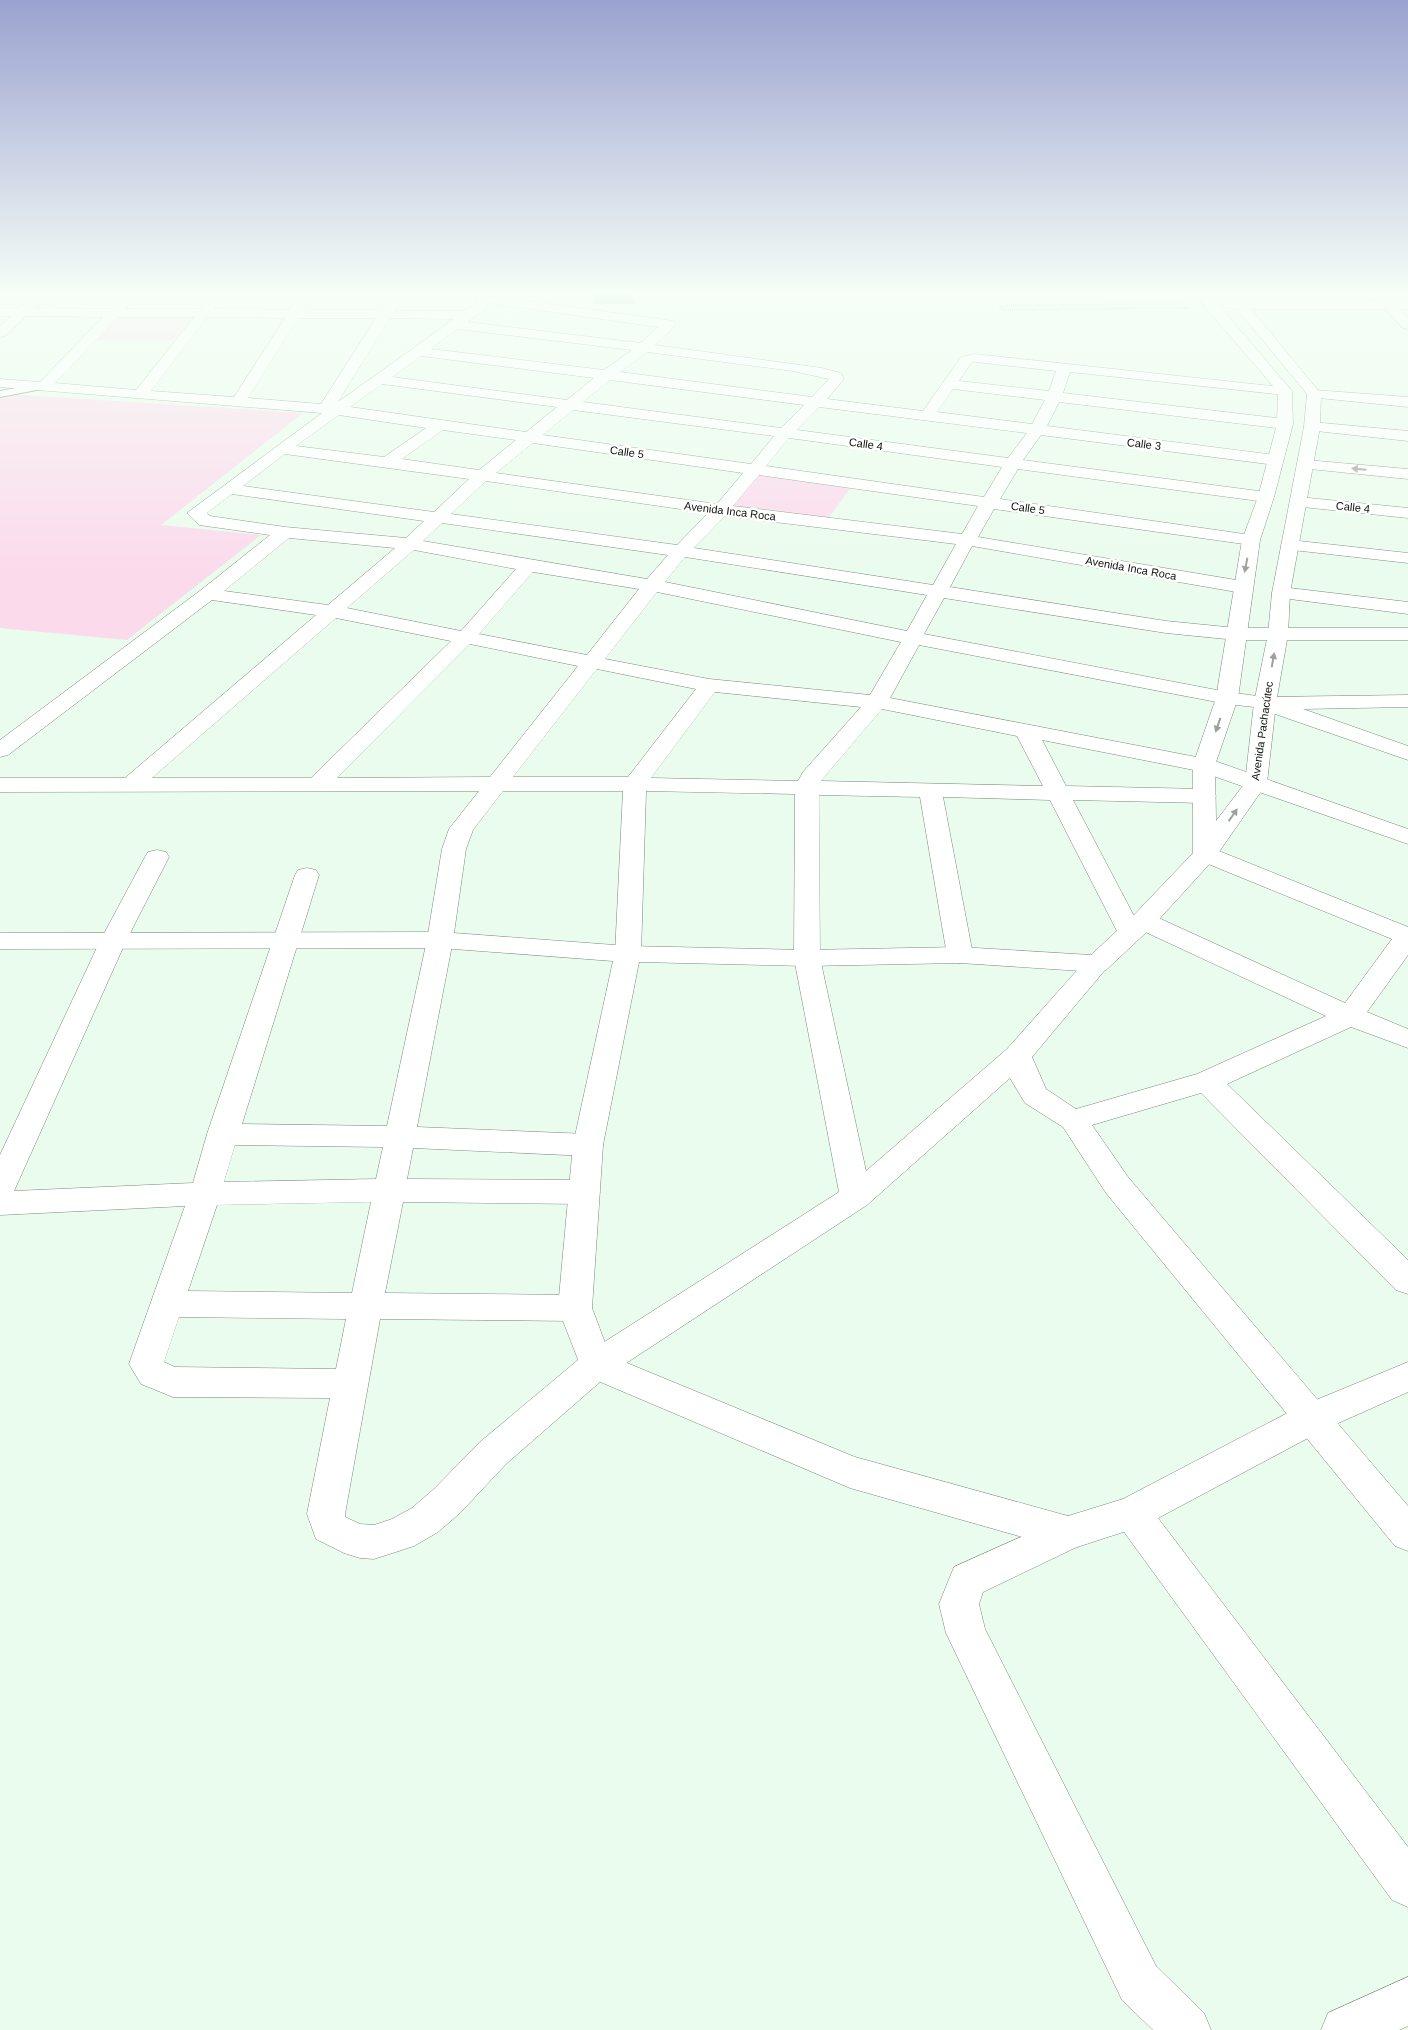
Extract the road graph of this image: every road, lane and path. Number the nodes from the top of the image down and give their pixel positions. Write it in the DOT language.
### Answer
graph roads {
  1 [pos="950,384"];
  2 [pos="25,385"];
  3 [pos="147,385"];
  4 [pos="249,385"];
  5 [pos="345,385"];
  6 [pos="368,385"];
  7 [pos="421,385"];
  8 [pos="594,385"];
  9 [pos="682,385"];
  10 [pos="833,385"];
  11 [pos="956,385"];
  12 [pos="1058,385"];
  13 [pos="1228,385"];
  14 [pos="1280,385"];
  15 [pos="1306,385"];
  16 [pos="44,386"];
  17 [pos="1285,391"];
  18 [pos="141,393"];
  19 [pos="0,394"];
  20 [pos="1314,394"];
  21 [pos="1408,394"];
  22 [pos="1054,397"];
  23 [pos="239,400"];
  24 [pos="816,402"];
  25 [pos="1408,402"];
  26 [pos="571,404"];
  27 [pos="331,409"];
  28 [pos="927,416"];
  29 [pos="1285,424"];
  30 [pos="438,426"];
  31 [pos="1312,427"];
  32 [pos="1037,430"];
  33 [pos="785,433"];
  34 [pos="1408,436"];
  35 [pos="529,438"];
  36 [pos="282,449"];
  37 [pos="1275,460"];
  38 [pos="386,462"];
  39 [pos="1013,463"];
  40 [pos="1306,464"];
  41 [pos="755,469"];
  42 [pos="1408,474"];
  43 [pos="483,475"];
  44 [pos="229,488"];
  45 [pos="1266,497"];
  46 [pos="991,502"];
  47 [pos="1299,502"];
  48 [pos="721,510"];
  49 [pos="1408,513"];
  50 [pos="440,516"];
  51 [pos="285,532"];
  52 [pos="967,540"];
  53 [pos="1251,540"];
  54 [pos="410,544"];
  55 [pos="1290,545"];
  56 [pos="681,551"];
  57 [pos="1408,558"];
  58 [pos="529,566"];
  59 [pos="652,585"];
  60 [pos="1242,587"];
  61 [pos="939,591"];
  62 [pos="1281,593"];
  63 [pos="208,594"];
  64 [pos="1408,608"];
  65 [pos="330,611"];
  66 [pos="1236,634"];
  67 [pos="1278,634"];
  68 [pos="1408,634"];
  69 [pos="912,638"];
  70 [pos="464,639"];
  71 [pos="591,662"];
  72 [pos="708,686"];
  73 [pos="1227,698"];
  74 [pos="1408,701"];
  75 [pos="877,702"];
  76 [pos="1265,703"];
  77 [pos="1026,731"];
  78 [pos="0,750"];
  79 [pos="1408,754"];
  80 [pos="1204,765"];
  81 [pos="319,783"];
  82 [pos="1256,783"];
  83 [pos="495,784"];
  84 [pos="636,784"];
  85 [pos="0,785"];
  86 [pos="130,785"];
  87 [pos="807,787"];
  88 [pos="930,791"];
  89 [pos="1060,792"];
  90 [pos="1204,796"];
  91 [pos="1408,837"];
  92 [pos="1205,854"];
  93 [pos="157,856"];
  94 [pos="307,875"];
  95 [pos="1137,927"];
  96 [pos="1408,936"];
  97 [pos="440,940"];
  98 [pos="0,941"];
  99 [pos="113,941"];
  100 [pos="284,941"];
  101 [pos="628,954"];
  102 [pos="960,955"];
  103 [pos="807,958"];
  104 [pos="1097,964"];
  105 [pos="1350,1016"];
  106 [pos="1408,1039"];
  107 [pos="1017,1056"];
  108 [pos="1207,1081"];
  109 [pos="1073,1120"];
  110 [pos="222,1134"];
  111 [pos="399,1137"];
  112 [pos="588,1145"];
  113 [pos="0,1188"];
  114 [pos="389,1190"];
  115 [pos="584,1192"];
  116 [pos="205,1194"];
  117 [pos="856,1197"];
  118 [pos="0,1203"];
  119 [pos="1408,1281"];
  120 [pos="166,1304"];
  121 [pos="366,1306"];
  122 [pos="575,1308"];
  123 [pos="596,1365"];
  124 [pos="1408,1376"];
  125 [pos="350,1384"];
  126 [pos="1312,1418"];
  127 [pos="1132,1512"];
  128 [pos="1068,1533"];
  129 [pos="1408,1534"];
  130 [pos="1408,1884"];
  131 [pos="1408,2001"];
  132 [pos="1187,2030"];
  133 [pos="1344,2030"];
  1 -- 28 [label="street"];
  2 -- 16 [label="street, Calle 5"];
  3 -- 18 [label="street"];
  4 -- 23 [label="street"];
  5 -- 27 [label="street"];
  6 -- 27 [label="street"];
  7 -- 26 [label="street, Calle 4"];
  8 -- 26 [label="street"];
  9 -- 24 [label="street, Calle 3"];
  10 -- 24 [label="street, Avenida Pachacútec"];
  11 -- 22 [label="street"];
  12 -- 22 [label="street"];
  13 -- 17 [label="street"];
  14 -- 17 [label="street"];
  15 -- 20 [label="street"];
  16 -- 18 [label="street, Calle 5"];
  16 -- 19 [label="lane"];
  17 -- 29 [label="street"];
  18 -- 23 [label="street, Calle 5"];
  20 -- 21 [label="street"];
  20 -- 25 [label="street"];
  20 -- 31 [label="street, Avenida Pachacútec"];
  22 -- 29 [label="street"];
  22 -- 32 [label="street"];
  23 -- 27 [label="street, Calle 5"];
  24 -- 28 [label="street, Calle 3"];
  24 -- 33 [label="street, Avenida Pachacútec"];
  26 -- 33 [label="street, Calle 4"];
  26 -- 35 [label="street"];
  27 -- 30 [label="street, Calle 5"];
  27 -- 36 [label="street"];
  28 -- 32 [label="street, Calle 3"];
  29 -- 37 [label="street"];
  30 -- 35 [label="street, Calle 5"];
  30 -- 38 [label="street"];
  31 -- 34 [label="street"];
  31 -- 40 [label="street, Avenida Pachacútec"];
  32 -- 37 [label="street, Calle 3"];
  32 -- 39 [label="street"];
  33 -- 39 [label="street, Calle 4"];
  33 -- 41 [label="street, Avenida Pachacútec"];
  35 -- 41 [label="street, Calle 5"];
  35 -- 43 [label="street"];
  36 -- 38 [label="street, Avenida Inca Roca"];
  36 -- 44 [label="street"];
  37 -- 45 [label="street"];
  38 -- 43 [label="street, Avenida Inca Roca"];
  39 -- 45 [label="street, Calle 4"];
  39 -- 46 [label="street"];
  42 -- 40 [label="street, one-way"];
  40 -- 47 [label="street, Avenida Pachacútec"];
  41 -- 46 [label="street, Calle 5"];
  41 -- 48 [label="street, Avenida Pachacútec"];
  43 -- 48 [label="street, Avenida Inca Roca"];
  43 -- 50 [label="street"];
  44 -- 50 [label="street"];
  44 -- 51 [label="street"];
  45 -- 53 [label="street"];
  46 -- 52 [label="street"];
  46 -- 53 [label="street, Calle 5"];
  47 -- 49 [label="street, Calle 4"];
  47 -- 55 [label="street, Avenida Pachacútec"];
  48 -- 52 [label="street, Avenida Inca Roca"];
  48 -- 56 [label="street, Avenida Pachacútec"];
  50 -- 54 [label="street"];
  50 -- 56 [label="street"];
  51 -- 54 [label="street"];
  51 -- 63 [label="street"];
  52 -- 60 [label="street, Avenida Inca Roca"];
  52 -- 61 [label="street"];
  53 -- 60 [label="street, one-way"];
  54 -- 58 [label="street"];
  54 -- 65 [label="street"];
  55 -- 57 [label="street"];
  55 -- 62 [label="street, Avenida Pachacútec"];
  56 -- 59 [label="street, Avenida Pachacútec"];
  56 -- 61 [label="street"];
  58 -- 59 [label="street"];
  58 -- 70 [label="street"];
  59 -- 69 [label="street"];
  59 -- 71 [label="street, Avenida Pachacútec"];
  60 -- 66 [label="street"];
  61 -- 66 [label="street"];
  61 -- 69 [label="street"];
  62 -- 64 [label="street"];
  62 -- 67 [label="street, Avenida Pachacútec"];
  63 -- 65 [label="street"];
  63 -- 78 [label="street"];
  65 -- 70 [label="street"];
  65 -- 86 [label="street"];
  66 -- 67 [label="street"];
  66 -- 73 [label="street"];
  67 -- 68 [label="street"];
  76 -- 67 [label="street, Avenida Pachacútec, one-way"];
  69 -- 73 [label="street"];
  69 -- 75 [label="street"];
  70 -- 71 [label="street"];
  70 -- 81 [label="street"];
  71 -- 72 [label="street"];
  71 -- 83 [label="street, Avenida Pachacútec"];
  72 -- 75 [label="street"];
  72 -- 84 [label="street"];
  73 -- 76 [label="street"];
  73 -- 80 [label="street, one-way"];
  74 -- 76 [label="street"];
  75 -- 77 [label="street"];
  75 -- 87 [label="street"];
  76 -- 79 [label="street"];
  76 -- 82 [label="street, Avenida Pachacútec"];
  77 -- 80 [label="street"];
  77 -- 89 [label="street"];
  80 -- 82 [label="street"];
  80 -- 90 [label="street"];
  81 -- 83 [label="street"];
  81 -- 86 [label="street"];
  82 -- 91 [label="street"];
  92 -- 82 [label="street, Avenida Pachacútec, one-way"];
  83 -- 84 [label="street"];
  83 -- 97 [label="street, Avenida Pachacútec"];
  84 -- 87 [label="street"];
  84 -- 101 [label="street"];
  85 -- 86 [label="street"];
  87 -- 88 [label="street"];
  87 -- 103 [label="street"];
  88 -- 89 [label="street"];
  88 -- 102 [label="street"];
  89 -- 90 [label="street"];
  89 -- 95 [label="street"];
  90 -- 92 [label="street"];
  92 -- 95 [label="street, Avenida Pachacútec"];
  92 -- 96 [label="street"];
  93 -- 99 [label="street"];
  94 -- 100 [label="street"];
  95 -- 104 [label="street, Avenida Pachacútec"];
  95 -- 105 [label="street"];
  96 -- 105 [label="street"];
  97 -- 100 [label="street"];
  97 -- 101 [label="street"];
  97 -- 111 [label="street, Avenida Pachacútec"];
  98 -- 99 [label="street"];
  99 -- 100 [label="street"];
  99 -- 113 [label="street"];
  100 -- 110 [label="street"];
  101 -- 103 [label="street"];
  101 -- 112 [label="street"];
  102 -- 103 [label="street"];
  102 -- 104 [label="street"];
  103 -- 117 [label="street"];
  104 -- 107 [label="street, Avenida Pachacútec"];
  105 -- 106 [label="street"];
  105 -- 108 [label="street"];
  107 -- 109 [label="street"];
  107 -- 117 [label="street, Avenida Pachacútec"];
  108 -- 109 [label="street"];
  108 -- 119 [label="street"];
  109 -- 126 [label="street"];
  110 -- 111 [label="street"];
  110 -- 116 [label="street"];
  111 -- 112 [label="street"];
  111 -- 114 [label="street, Avenida Pachacútec"];
  112 -- 115 [label="street"];
  114 -- 115 [label="street"];
  114 -- 116 [label="street"];
  114 -- 121 [label="street, Avenida Pachacútec"];
  115 -- 122 [label="street"];
  116 -- 118 [label="street"];
  116 -- 120 [label="street"];
  117 -- 123 [label="street, Avenida Pachacútec"];
  120 -- 121 [label="street"];
  120 -- 125 [label="street"];
  121 -- 122 [label="street"];
  121 -- 125 [label="street, Avenida Pachacútec"];
  122 -- 123 [label="street"];
  123 -- 125 [label="street, Avenida Pachacútec"];
  123 -- 128 [label="street"];
  124 -- 126 [label="street"];
  126 -- 127 [label="street"];
  126 -- 129 [label="street"];
  127 -- 128 [label="street"];
  127 -- 130 [label="street"];
  128 -- 132 [label="street"];
  131 -- 133 [label="street"];
}
